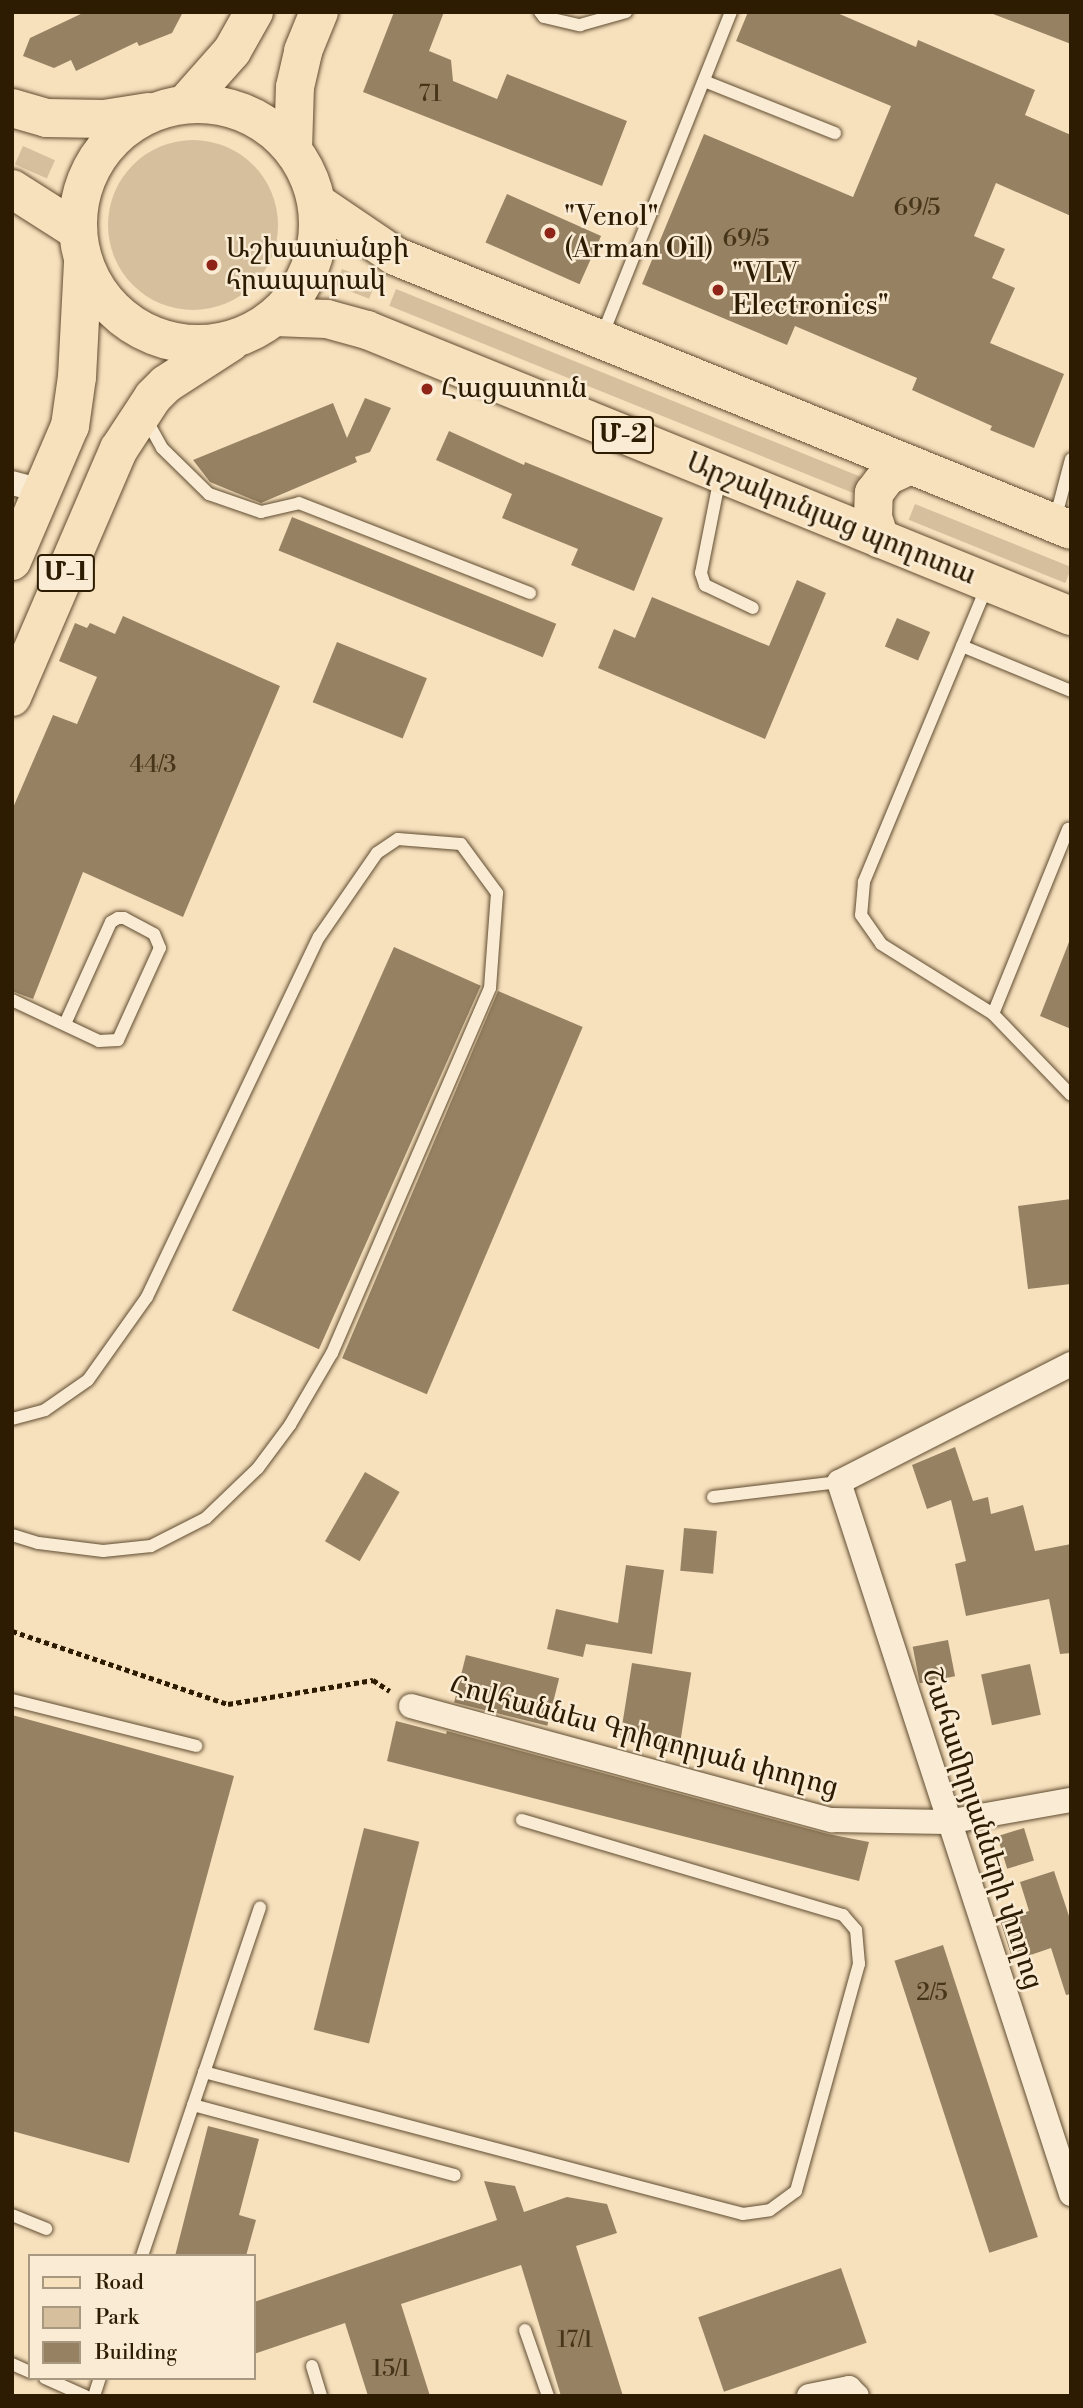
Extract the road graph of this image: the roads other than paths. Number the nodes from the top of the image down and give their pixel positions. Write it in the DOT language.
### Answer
graph roads {
  1 [pos="254,12"];
  2 [pos="319,12"];
  3 [pos="540,12"];
  4 [pos="626,12"];
  5 [pos="731,12"];
  6 [pos="704,81"];
  7 [pos="171,107"];
  8 [pos="12,108"];
  9 [pos="835,133"];
  10 [pos="293,149"];
  11 [pos="12,190"];
  12 [pos="317,203"];
  13 [pos="80,245"];
  14 [pos="275,317"];
  15 [pos="236,339"];
  16 [pos="601,340"];
  17 [pos="143,414"];
  18 [pos="1071,459"];
  19 [pos="911,465"];
  20 [pos="721,474"];
  21 [pos="27,487"];
  22 [pos="1062,527"];
  23 [pos="880,539"];
  24 [pos="12,561"];
  25 [pos="988,583"];
  26 [pos="530,593"];
  27 [pos="753,608"];
  28 [pos="1071,616"];
  29 [pos="962,646"];
  30 [pos="1071,691"];
  31 [pos="12,697"];
  32 [pos="1068,829"];
  33 [pos="12,1000"];
  34 [pos="993,1014"];
  35 [pos="65,1024"];
  36 [pos="1071,1095"];
  37 [pos="1071,1364"];
  38 [pos="12,1419"];
  39 [pos="839,1482"];
  40 [pos="713,1497"];
  41 [pos="12,1535"];
  42 [pos="12,1700"];
  43 [pos="411,1706"];
  44 [pos="196,1745"];
  45 [pos="1071,1800"];
  46 [pos="522,1820"];
  47 [pos="947,1822"];
  48 [pos="260,1908"];
  49 [pos="204,2072"];
  50 [pos="193,2105"];
  51 [pos="456,2175"];
  52 [pos="1071,2194"];
  53 [pos="12,2215"];
  54 [pos="46,2229"];
  55 [pos="143,2254"];
  56 [pos="525,2330"];
  57 [pos="12,2364"];
  58 [pos="312,2366"];
  59 [pos="28,2371"];
  60 [pos="49,2380"];
  61 [pos="85,2396"];
  62 [pos="321,2396"];
  63 [pos="548,2396"];
  64 [pos="809,2396"];
  65 [pos="857,2396"];
  1 -- 7 [label="main road"];
  2 -- 10 [label="main road"];
  3 -- 4 [label="lane"];
  5 -- 6 [label="lane"];
  6 -- 9 [label="lane"];
  6 -- 16 [label="lane"];
  7 -- 8 [label="main road"];
  7 -- 10 [label="main road"];
  7 -- 13 [label="main road"];
  10 -- 12 [label="main road"];
  11 -- 13 [label="main road"];
  12 -- 14 [label="main road"];
  12 -- 16 [label="main road"];
  13 -- 15 [label="main road"];
  13 -- 21 [label="main road, Մ-1"];
  14 -- 15 [label="main road"];
  14 -- 20 [label="main road, Արշակունյաց պողոտա / Մ-2"];
  15 -- 17 [label="main road, Մ-1"];
  16 -- 19 [label="main road"];
  17 -- 26 [label="lane"];
  17 -- 31 [label="main road, Մ-1"];
  18 -- 22 [label="lane"];
  19 -- 22 [label="main road"];
  19 -- 23 [label="main road"];
  20 -- 23 [label="main road, Արշակունյաց պողոտա / Մ-2"];
  20 -- 27 [label="lane"];
  21 -- 24 [label="main road, Մ-1"];
  23 -- 25 [label="main road, Արշակունյաց պողոտա / Մ-2"];
  25 -- 28 [label="main road, Արշակունյաց պողոտա / Մ-2"];
  25 -- 29 [label="lane"];
  29 -- 30 [label="lane"];
  29 -- 34 [label="lane"];
  32 -- 34 [label="lane"];
  33 -- 35 [label="lane"];
  34 -- 36 [label="lane"];
  35 -- 35 [label="lane"];
  37 -- 39 [label="street"];
  38 -- 41 [label="lane"];
  39 -- 40 [label="lane"];
  39 -- 47 [label="street, Շահամիրյանների փողոց"];
  42 -- 44 [label="lane"];
  43 -- 47 [label="street, Հովհաննես Գրիգորյան փողոց"];
  45 -- 47 [label="street, Հովհաննես Գրիգորյան փողոց"];
  46 -- 49 [label="lane"];
  47 -- 52 [label="street, Շահամիրյանների փողոց"];
  48 -- 49 [label="lane"];
  49 -- 50 [label="lane"];
  50 -- 51 [label="lane"];
  50 -- 55 [label="lane"];
  53 -- 54 [label="lane"];
  56 -- 63 [label="lane"];
  57 -- 59 [label="lane"];
  58 -- 62 [label="lane"];
  60 -- 61 [label="lane"];
  64 -- 65 [label="street"];
}
